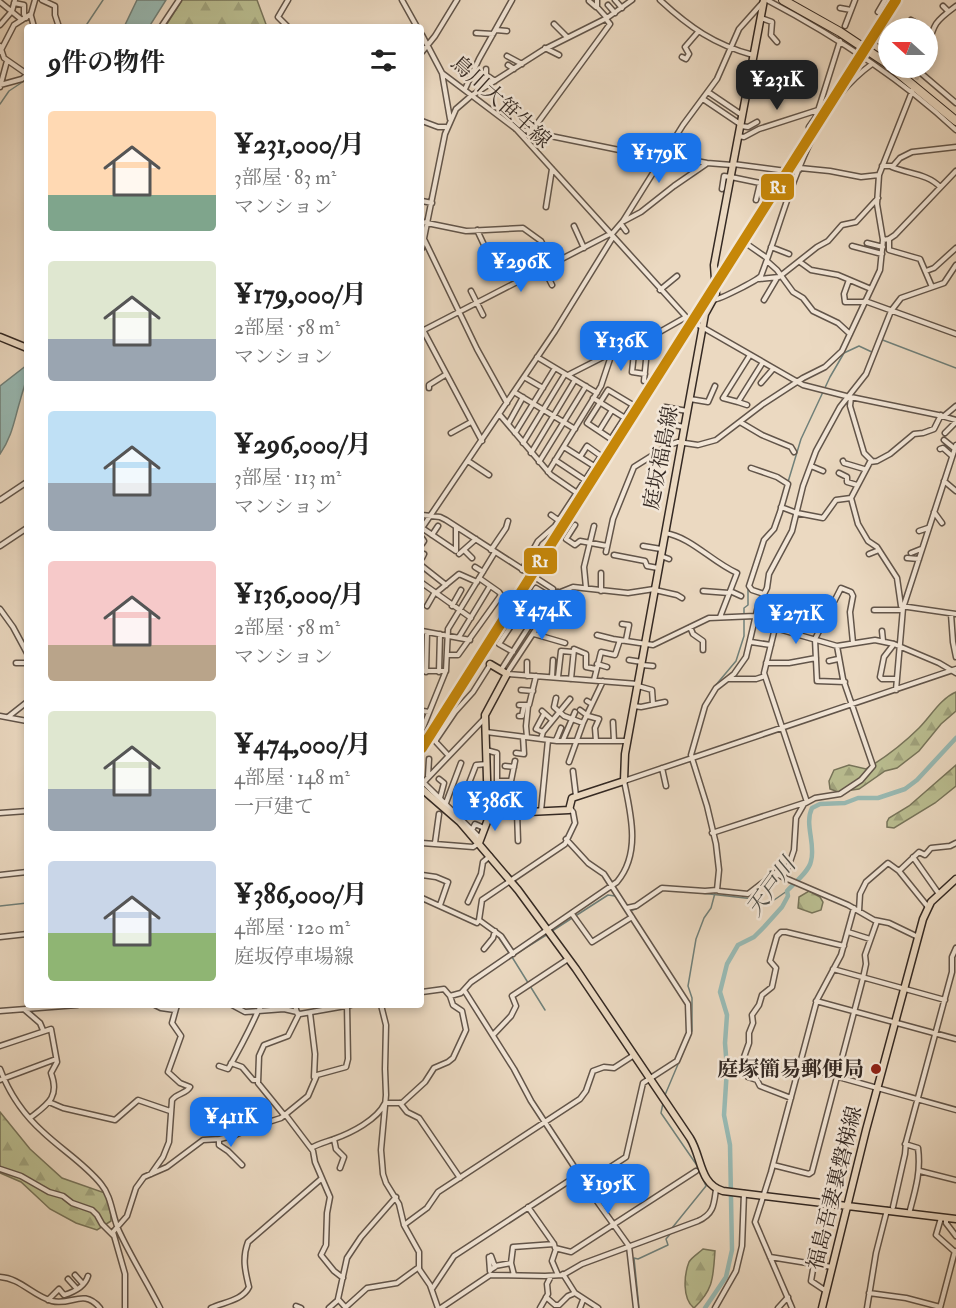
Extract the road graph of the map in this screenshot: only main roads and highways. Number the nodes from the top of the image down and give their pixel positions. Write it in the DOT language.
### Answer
graph roads {
  1 [pos="765,0"];
  2 [pos="783,0"];
  3 [pos="792,0"];
  4 [pos="866,46"];
  5 [pos="878,57"];
  6 [pos="903,78"];
  7 [pos="912,78"];
  8 [pos="956,115"];
  9 [pos="956,121"];
  10 [pos="0,337"];
  11 [pos="24,347"];
  12 [pos="490,664"];
  13 [pos="424,786"];
  14 [pos="490,814"];
  15 [pos="479,840"];
  16 [pos="956,879"];
  17 [pos="848,1204"];
  18 [pos="890,1209"];
  19 [pos="956,1217"];
  20 [pos="822,1308"];
  1 -- 14 [label="main road, 庭坂福島線"];
  2 -- 4 [label="highway"];
  3 -- 4 [label="highway"];
  4 -- 5 [label="highway"];
  6 -- 9 [label="highway"];
  7 -- 8 [label="highway"];
  10 -- 11 [label="main road"];
  12 -- 14 [label="main road"];
  13 -- 15 [label="main road"];
  14 -- 15 [label="main road"];
  15 -- 17 [label="main road"];
  16 -- 17 [label="main road, 福島吾妻裏磐梯線"];
  17 -- 18 [label="main road"];
  17 -- 20 [label="main road, 福島吾妻裏磐梯線"];
  18 -- 19 [label="main road"];
  18 -- 19 [label="main road"];
}
